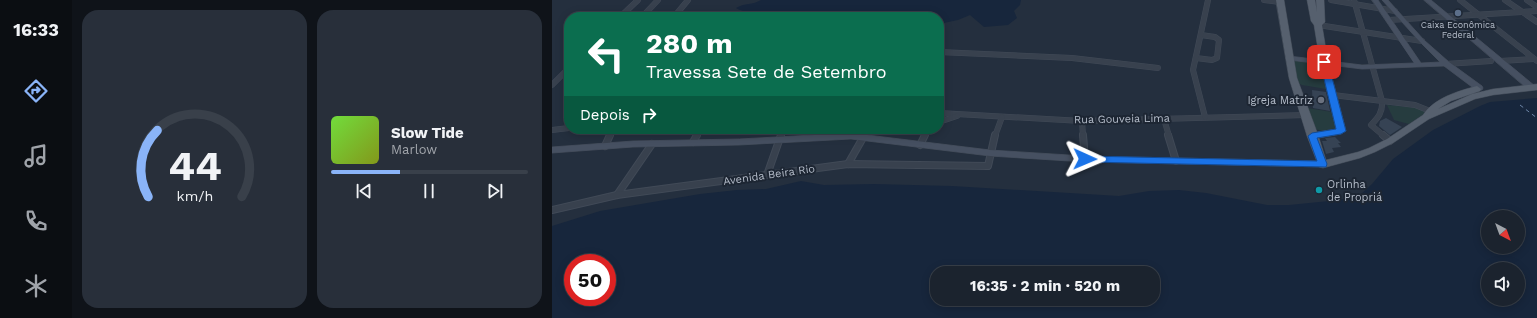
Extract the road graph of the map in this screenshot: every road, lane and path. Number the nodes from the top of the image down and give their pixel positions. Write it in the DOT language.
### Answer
graph roads {
  1 [pos="638,0"];
  2 [pos="658,0"];
  3 [pos="688,0"];
  4 [pos="1208,0"];
  5 [pos="1264,0"];
  6 [pos="1311,0"];
  7 [pos="1320,0"];
  8 [pos="1330,0"];
  9 [pos="1375,0"];
  10 [pos="1385,0"];
  11 [pos="1420,0"];
  12 [pos="1427,0"];
  13 [pos="1460,0"];
  14 [pos="1505,0"];
  15 [pos="1527,0"];
  16 [pos="1280,1"];
  17 [pos="1355,2"];
  18 [pos="1537,7"];
  19 [pos="1380,8"];
  20 [pos="1395,11"];
  21 [pos="1537,11"];
  22 [pos="625,12"];
  23 [pos="647,12"];
  24 [pos="678,12"];
  25 [pos="1521,12"];
  26 [pos="1479,15"];
  27 [pos="1444,17"];
  28 [pos="1389,20"];
  29 [pos="1403,20"];
  30 [pos="1537,22"];
  31 [pos="1318,25"];
  32 [pos="1363,32"];
  33 [pos="1201,35"];
  34 [pos="1400,37"];
  35 [pos="1422,41"];
  36 [pos="944,51"];
  37 [pos="1196,58"];
  38 [pos="1289,58"];
  39 [pos="1536,60"];
  40 [pos="1491,61"];
  41 [pos="1324,62"];
  42 [pos="1418,64"];
  43 [pos="1446,64"];
  44 [pos="1499,64"];
  45 [pos="1372,67"];
  46 [pos="1158,68"];
  47 [pos="564,73"];
  48 [pos="552,85"];
  49 [pos="1529,85"];
  50 [pos="1479,88"];
  51 [pos="1333,95"];
  52 [pos="1382,101"];
  53 [pos="944,113"];
  54 [pos="1431,113"];
  55 [pos="966,114"];
  56 [pos="1306,115"];
  57 [pos="1002,117"];
  58 [pos="1205,117"];
  59 [pos="1164,118"];
  60 [pos="944,121"];
  61 [pos="1082,121"];
  62 [pos="564,129"];
  63 [pos="552,130"];
  64 [pos="611,134"];
  65 [pos="698,134"];
  66 [pos="781,134"];
  67 [pos="826,134"];
  68 [pos="853,134"];
  69 [pos="925,134"];
  70 [pos="864,136"];
  71 [pos="1312,136"];
  72 [pos="779,140"];
  73 [pos="1390,141"];
  74 [pos="693,142"];
  75 [pos="652,144"];
  76 [pos="920,145"];
  77 [pos="605,146"];
  78 [pos="552,150"];
  79 [pos="990,153"];
  80 [pos="1085,159"];
  81 [pos="1176,161"];
  82 [pos="848,164"];
  83 [pos="1323,164"];
  84 [pos="767,175"];
  85 [pos="616,195"];
  86 [pos="552,210"];
  1 -- 22 [label="street"];
  2 -- 23 [label="street"];
  3 -- 24 [label="street"];
  4 -- 33 [label="street"];
  5 -- 16 [label="street"];
  6 -- 31 [label="main road"];
  7 -- 31 [label="main road"];
  8 -- 17 [label="street"];
  9 -- 19 [label="street"];
  10 -- 20 [label="street"];
  11 -- 27 [label="street"];
  12 -- 27 [label="street"];
  13 -- 26 [label="street"];
  14 -- 25 [label="street"];
  15 -- 18 [label="street"];
  16 -- 38 [label="main road"];
  17 -- 19 [label="street"];
  17 -- 32 [label="street"];
  19 -- 20 [label="street"];
  19 -- 28 [label="street"];
  20 -- 29 [label="street"];
  21 -- 25 [label="street"];
  25 -- 26 [label="street"];
  25 -- 30 [label="street"];
  26 -- 27 [label="street"];
  26 -- 39 [label="street"];
  27 -- 29 [label="street"];
  27 -- 40 [label="street"];
  27 -- 44 [label="street"];
  28 -- 29 [label="street"];
  28 -- 34 [label="street"];
  29 -- 35 [label="street"];
  31 -- 32 [label="street"];
  31 -- 41 [label="main road"];
  32 -- 34 [label="street"];
  32 -- 45 [label="street"];
  33 -- 37 [label="street"];
  33 -- 37 [label="street"];
  34 -- 35 [label="street"];
  34 -- 42 [label="street"];
  35 -- 43 [label="street"];
  36 -- 46 [label="street"];
  37 -- 58 [label="street"];
  38 -- 41 [label="street"];
  38 -- 56 [label="main road"];
  39 -- 44 [label="street"];
  40 -- 43 [label="street"];
  40 -- 44 [label="street"];
  41 -- 45 [label="street"];
  41 -- 51 [label="main road"];
  42 -- 43 [label="street"];
  42 -- 45 [label="street"];
  43 -- 50 [label="street"];
  44 -- 49 [label="street"];
  44 -- 49 [label="street"];
  45 -- 52 [label="street"];
  47 -- 48 [label="street"];
  49 -- 50 [label="main road"];
  49 -- 54 [label="main road"];
  50 -- 54 [label="main road"];
  51 -- 52 [label="street"];
  51 -- 71 [label="main road"];
  52 -- 54 [label="street"];
  52 -- 73 [label="street"];
  53 -- 55 [label="street, Rua Gouveia Lima"];
  54 -- 73 [label="main road"];
  55 -- 57 [label="street, Rua Gouveia Lima"];
  55 -- 60 [label="street"];
  56 -- 58 [label="street, Rua Gouveia Lima"];
  56 -- 71 [label="main road"];
  57 -- 61 [label="street, Rua Gouveia Lima"];
  57 -- 79 [label="street"];
  58 -- 59 [label="street, Rua Gouveia Lima"];
  59 -- 61 [label="street, Rua Gouveia Lima"];
  59 -- 81 [label="street"];
  61 -- 80 [label="street"];
  62 -- 63 [label="street"];
  64 -- 77 [label="street"];
  65 -- 74 [label="street"];
  66 -- 72 [label="street"];
  67 -- 72 [label="street"];
  68 -- 70 [label="street"];
  69 -- 76 [label="street"];
  70 -- 76 [label="street"];
  70 -- 82 [label="street"];
  71 -- 83 [label="main road"];
  72 -- 74 [label="street"];
  72 -- 84 [label="street"];
  73 -- 83 [label="main road"];
  74 -- 75 [label="street"];
  75 -- 77 [label="street"];
  75 -- 85 [label="street"];
  76 -- 79 [label="street"];
  77 -- 78 [label="street"];
  79 -- 80 [label="street"];
  79 -- 82 [label="street, Avenida Beira Rio"];
  80 -- 81 [label="street"];
  81 -- 83 [label="street"];
  82 -- 84 [label="street, Avenida Beira Rio"];
  84 -- 85 [label="street, Avenida Beira Rio"];
  85 -- 86 [label="street, Avenida Beira Rio"];
}
